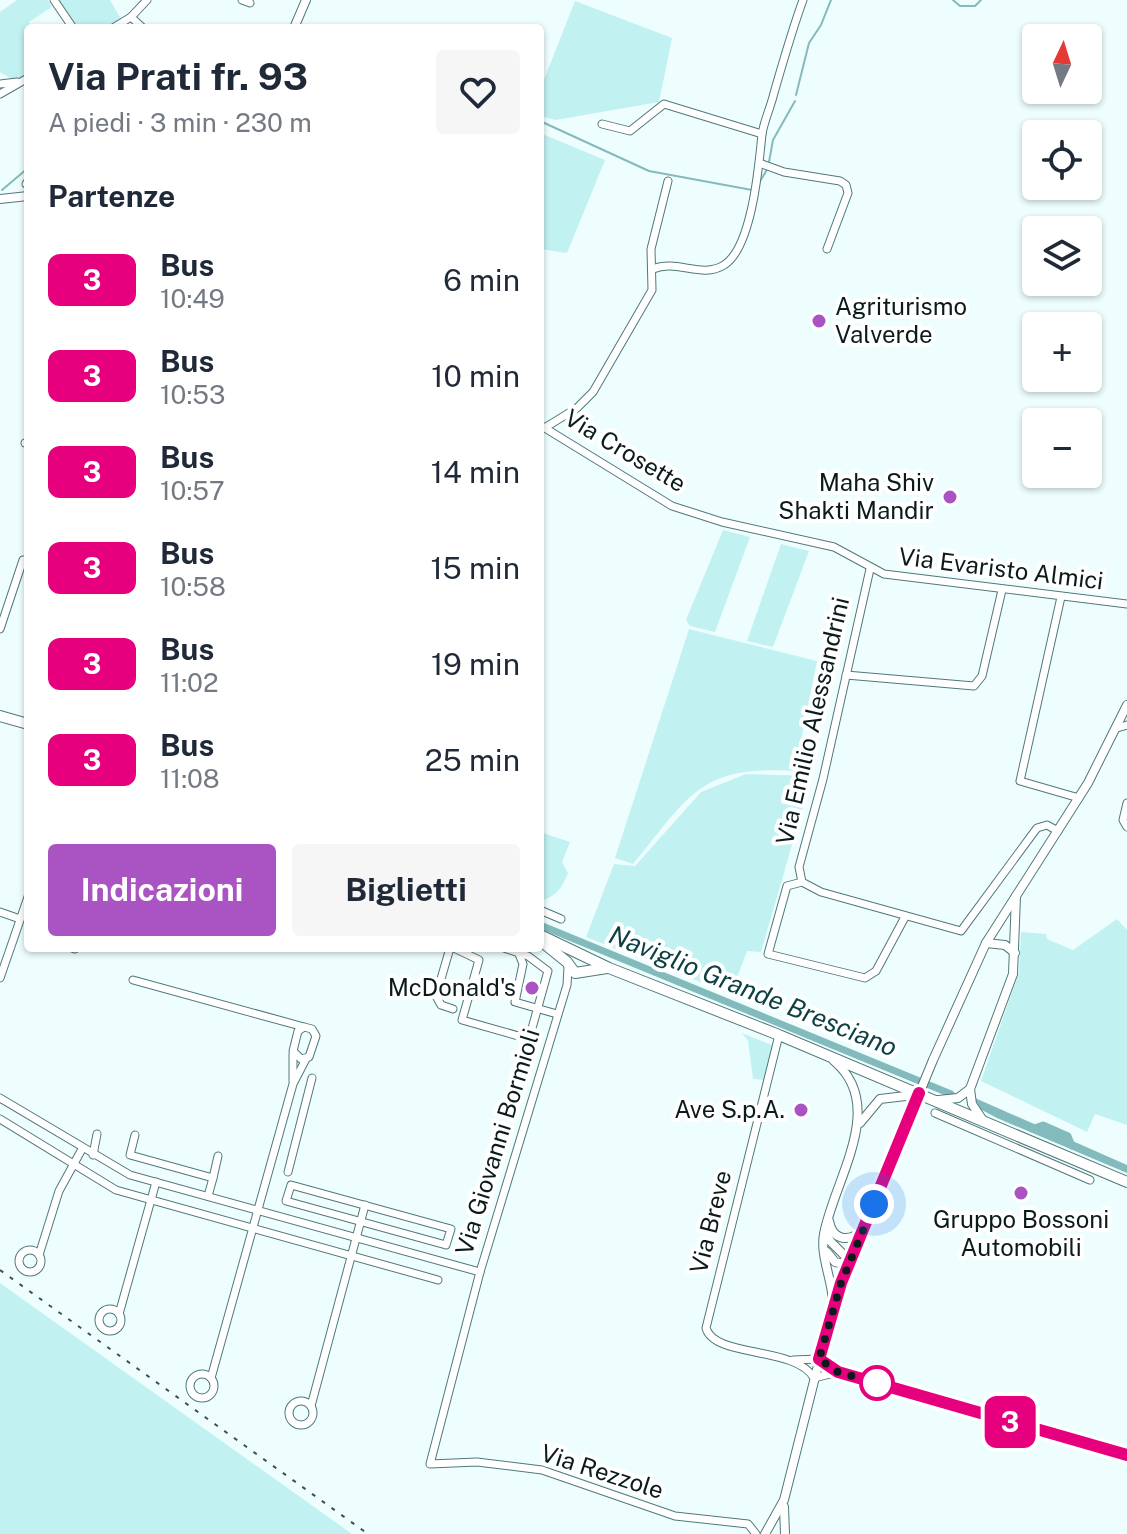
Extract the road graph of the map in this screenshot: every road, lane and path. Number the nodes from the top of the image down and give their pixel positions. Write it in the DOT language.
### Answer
graph roads {
  1 [pos="54,0"];
  2 [pos="147,0"];
  3 [pos="306,0"];
  4 [pos="803,0"];
  5 [pos="131,17"];
  6 [pos="70,24"];
  7 [pos="120,24"];
  8 [pos="139,24"];
  9 [pos="296,24"];
  10 [pos="24,80"];
  11 [pos="24,81"];
  12 [pos="0,84"];
  13 [pos="0,94"];
  14 [pos="602,124"];
  15 [pos="762,134"];
  16 [pos="762,164"];
  17 [pos="668,181"];
  18 [pos="24,196"];
  19 [pos="0,199"];
  20 [pos="827,249"];
  21 [pos="653,269"];
  22 [pos="544,425"];
  23 [pos="544,427"];
  24 [pos="24,560"];
  25 [pos="870,569"];
  26 [pos="1002,590"];
  27 [pos="1061,597"];
  28 [pos="1127,604"];
  29 [pos="0,629"];
  30 [pos="846,675"];
  31 [pos="1126,716"];
  32 [pos="4,717"];
  33 [pos="24,723"];
  34 [pos="24,729"];
  35 [pos="1079,798"];
  36 [pos="1127,803"];
  37 [pos="1127,827"];
  38 [pos="1058,831"];
  39 [pos="802,882"];
  40 [pos="1017,891"];
  41 [pos="24,908"];
  42 [pos="0,912"];
  43 [pos="544,912"];
  44 [pos="905,917"];
  45 [pos="20,919"];
  46 [pos="561,919"];
  47 [pos="17,931"];
  48 [pos="24,933"];
  49 [pos="544,937"];
  50 [pos="986,943"];
  51 [pos="544,945"];
  52 [pos="451,952"];
  53 [pos="461,952"];
  54 [pos="514,952"];
  55 [pos="519,954"];
  56 [pos="581,954"];
  57 [pos="1015,954"];
  58 [pos="535,961"];
  59 [pos="523,964"];
  60 [pos="568,964"];
  61 [pos="609,968"];
  62 [pos="583,971"];
  63 [pos="0,978"];
  64 [pos="133,980"];
  65 [pos="565,992"];
  66 [pos="453,1009"];
  67 [pos="539,1009"];
  68 [pos="557,1014"];
  69 [pos="301,1029"];
  70 [pos="779,1035"];
  71 [pos="293,1054"];
  72 [pos="827,1055"];
  73 [pos="306,1059"];
  74 [pos="312,1078"];
  75 [pos="293,1084"];
  76 [pos="970,1089"];
  77 [pos="929,1098"];
  78 [pos="2,1099"];
  79 [pos="935,1113"];
  80 [pos="27,1114"];
  81 [pos="0,1119"];
  82 [pos="283,1121"];
  83 [pos="985,1122"];
  84 [pos="300,1126"];
  85 [pos="17,1130"];
  86 [pos="856,1131"];
  87 [pos="97,1134"];
  88 [pos="135,1135"];
  89 [pos="82,1149"];
  90 [pos="1056,1152"];
  91 [pos="93,1155"];
  92 [pos="218,1156"];
  93 [pos="1051,1163"];
  94 [pos="73,1165"];
  95 [pos="1088,1165"];
  96 [pos="288,1172"];
  97 [pos="213,1178"];
  98 [pos="156,1182"];
  99 [pos="1127,1182"];
  100 [pos="208,1196"];
  101 [pos="152,1201"];
  102 [pos="365,1205"];
  103 [pos="257,1209"];
  104 [pos="361,1222"];
  105 [pos="827,1222"];
  106 [pos="252,1228"];
  107 [pos="863,1231"];
  108 [pos="356,1239"];
  109 [pos="825,1248"];
  110 [pos="39,1255"];
  111 [pos="352,1256"];
  112 [pos="849,1263"];
  113 [pos="480,1272"];
  114 [pos="438,1280"];
  115 [pos="833,1306"];
  116 [pos="119,1314"];
  117 [pos="819,1359"];
  118 [pos="790,1361"];
  119 [pos="838,1372"];
  120 [pos="211,1378"];
  121 [pos="814,1378"];
  122 [pos="311,1406"];
  123 [pos="1127,1455"];
  124 [pos="784,1500"];
  125 [pos="756,1534"];
  126 [pos="765,1534"];
  127 [pos="785,1534"];
  1 -- 6 [label="street"];
  2 -- 5 [label="street"];
  3 -- 9 [label="street"];
  4 -- 15 [label="street"];
  5 -- 7 [label="street"];
  5 -- 8 [label="street"];
  10 -- 12 [label="street"];
  11 -- 13 [label="street"];
  14 -- 15 [label="street"];
  15 -- 16 [label="street"];
  16 -- 20 [label="street"];
  16 -- 21 [label="street"];
  17 -- 21 [label="street"];
  18 -- 19 [label="street"];
  21 -- 22 [label="street"];
  23 -- 25 [label="street, Via Crosette"];
  24 -- 29 [label="street"];
  25 -- 26 [label="street, Via Evaristo Almici"];
  25 -- 30 [label="street, Via Emilio Alessandrini"];
  26 -- 27 [label="street, Via Evaristo Almici"];
  26 -- 30 [label="street"];
  27 -- 28 [label="street, Via Evaristo Almici"];
  27 -- 35 [label="street"];
  30 -- 39 [label="street, Via Emilio Alessandrini"];
  31 -- 35 [label="street"];
  32 -- 33 [label="main road"];
  32 -- 34 [label="main road"];
  35 -- 38 [label="street"];
  36 -- 37 [label="street"];
  38 -- 40 [label="street"];
  38 -- 44 [label="street, Via Emilio Alessandrini"];
  39 -- 44 [label="street, Via Emilio Alessandrini"];
  39 -- 44 [label="street, Via Emilio Alessandrini"];
  40 -- 50 [label="street"];
  40 -- 57 [label="street"];
  41 -- 45 [label="street"];
  42 -- 45 [label="street"];
  43 -- 46 [label="street"];
  45 -- 47 [label="street"];
  47 -- 48 [label="street"];
  47 -- 63 [label="street"];
  49 -- 56 [label="main road"];
  50 -- 57 [label="street"];
  50 -- 107 [label="street, bridge"];
  51 -- 60 [label="main road"];
  52 -- 66 [label="street"];
  53 -- 67 [label="street"];
  54 -- 55 [label="street"];
  55 -- 58 [label="street"];
  55 -- 59 [label="street"];
  56 -- 60 [label="main road"];
  56 -- 61 [label="main road"];
  56 -- 62 [label="main road"];
  57 -- 76 [label="street"];
  58 -- 59 [label="street"];
  58 -- 67 [label="street"];
  59 -- 67 [label="street"];
  60 -- 62 [label="main road"];
  60 -- 65 [label="street"];
  61 -- 62 [label="main road"];
  61 -- 70 [label="main road"];
  62 -- 65 [label="street"];
  64 -- 69 [label="street"];
  65 -- 68 [label="street, Via Giovanni Bormioli"];
  67 -- 68 [label="street"];
  68 -- 113 [label="street, Via Giovanni Bormioli"];
  69 -- 71 [label="street"];
  69 -- 73 [label="street"];
  70 -- 72 [label="main road"];
  70 -- 118 [label="street, Via Breve"];
  71 -- 73 [label="street"];
  71 -- 75 [label="street"];
  72 -- 77 [label="main road"];
  72 -- 86 [label="street"];
  73 -- 75 [label="street"];
  74 -- 84 [label="street"];
  75 -- 82 [label="street"];
  76 -- 77 [label="street"];
  76 -- 83 [label="street"];
  77 -- 83 [label="main road"];
  77 -- 86 [label="street"];
  78 -- 80 [label="street, Via Giovanni Bormioli"];
  79 -- 93 [label="street"];
  80 -- 85 [label="street"];
  80 -- 89 [label="street, Via Giovanni Bormioli"];
  81 -- 85 [label="street, Via Giovanni Bormioli"];
  82 -- 84 [label="street"];
  82 -- 103 [label="street"];
  83 -- 90 [label="main road"];
  84 -- 96 [label="street"];
  85 -- 94 [label="street, Via Giovanni Bormioli"];
  86 -- 105 [label="street"];
  87 -- 91 [label="street"];
  88 -- 97 [label="street"];
  89 -- 91 [label="street, Via Giovanni Bormioli"];
  89 -- 94 [label="street"];
  90 -- 93 [label="street"];
  90 -- 95 [label="main road"];
  91 -- 98 [label="street, Via Giovanni Bormioli"];
  92 -- 97 [label="street"];
  93 -- 95 [label="street"];
  94 -- 101 [label="street, Via Giovanni Bormioli"];
  94 -- 110 [label="street"];
  95 -- 99 [label="main road"];
  97 -- 100 [label="street"];
  98 -- 100 [label="street, Via Giovanni Bormioli"];
  98 -- 101 [label="street"];
  100 -- 103 [label="street, Via Giovanni Bormioli"];
  101 -- 106 [label="street, Via Giovanni Bormioli"];
  101 -- 116 [label="street"];
  102 -- 104 [label="street"];
  102 -- 104 [label="street, Via Giovanni Bormioli"];
  102 -- 104 [label="street, Via Giovanni Bormioli"];
  103 -- 106 [label="street"];
  103 -- 108 [label="street, Via Giovanni Bormioli"];
  104 -- 108 [label="street"];
  105 -- 107 [label="street"];
  105 -- 109 [label="street"];
  105 -- 112 [label="street"];
  106 -- 111 [label="street, Via Giovanni Bormioli"];
  106 -- 120 [label="street"];
  107 -- 112 [label="street"];
  108 -- 111 [label="street"];
  108 -- 113 [label="street, Via Giovanni Bormioli"];
  109 -- 112 [label="street"];
  109 -- 115 [label="street"];
  111 -- 114 [label="street, Via Giovanni Bormioli"];
  111 -- 122 [label="street"];
  112 -- 115 [label="street"];
  113 -- 125 [label="street, Via Rezzole"];
  115 -- 117 [label="street"];
  117 -- 118 [label="street"];
  117 -- 119 [label="street"];
  117 -- 121 [label="street"];
  118 -- 121 [label="street"];
  119 -- 121 [label="street"];
  119 -- 123 [label="street"];
  121 -- 124 [label="street"];
  124 -- 126 [label="street"];
  124 -- 127 [label="street"];
}
